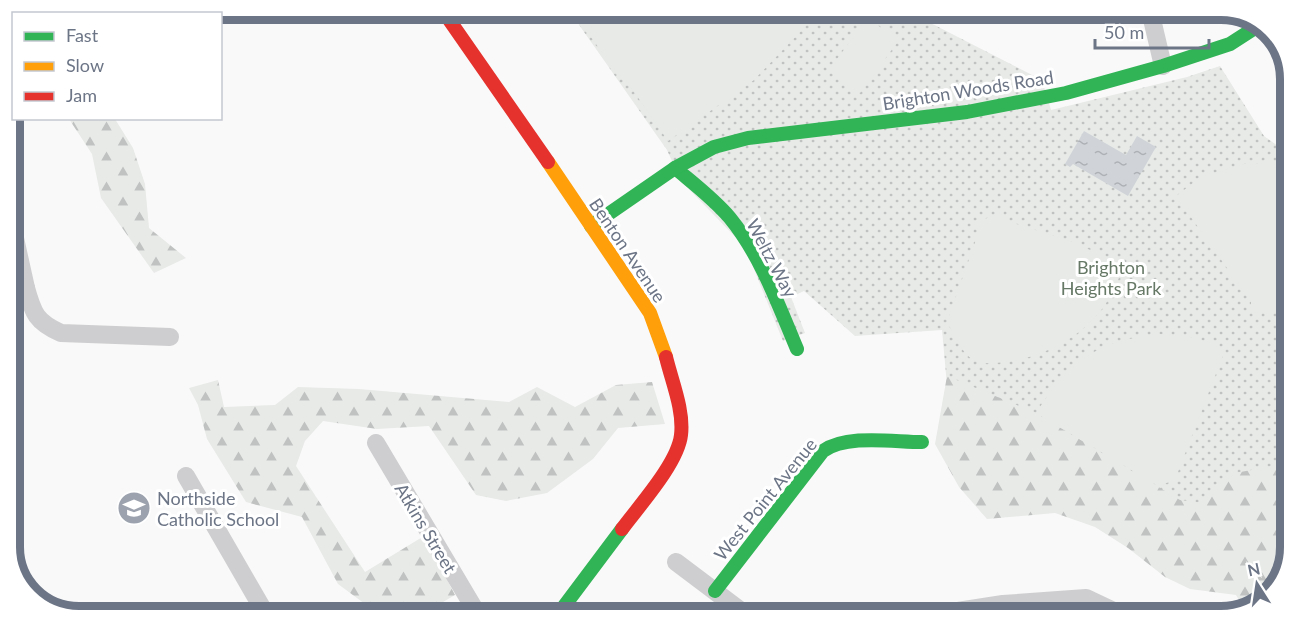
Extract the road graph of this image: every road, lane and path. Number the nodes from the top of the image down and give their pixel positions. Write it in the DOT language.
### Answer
graph roads {
  1 [pos="449,20"];
  2 [pos="1152,20"];
  3 [pos="1253,29"];
  4 [pos="1163,66"];
  5 [pos="675,168"];
  6 [pos="591,226"];
  7 [pos="20,290"];
  8 [pos="170,337"];
  9 [pos="797,350"];
  10 [pos="376,442"];
  11 [pos="922,442"];
  12 [pos="186,476"];
  13 [pos="676,562"];
  14 [pos="715,591"];
  15 [pos="1003,604"];
  16 [pos="261,606"];
  17 [pos="473,606"];
  18 [pos="564,606"];
  19 [pos="735,606"];
  20 [pos="990,606"];
  21 [pos="1000,606"];
  22 [pos="1103,606"];
  1 -- 6 [label="street, Benton Avenue"];
  2 -- 4 [label="street"];
  3 -- 4 [label="street, Brighton Woods Road"];
  4 -- 5 [label="street, Brighton Woods Road"];
  5 -- 6 [label="street, Brighton Woods Road"];
  5 -- 9 [label="street, Weltz Way"];
  6 -- 18 [label="street, Benton Avenue"];
  7 -- 8 [label="street"];
  10 -- 17 [label="street, Atkins Street"];
  11 -- 14 [label="street, West Point Avenue"];
  12 -- 16 [label="street"];
  13 -- 14 [label="street"];
  14 -- 19 [label="street"];
  15 -- 20 [label="street"];
  15 -- 21 [label="street"];
  15 -- 22 [label="street"];
}
